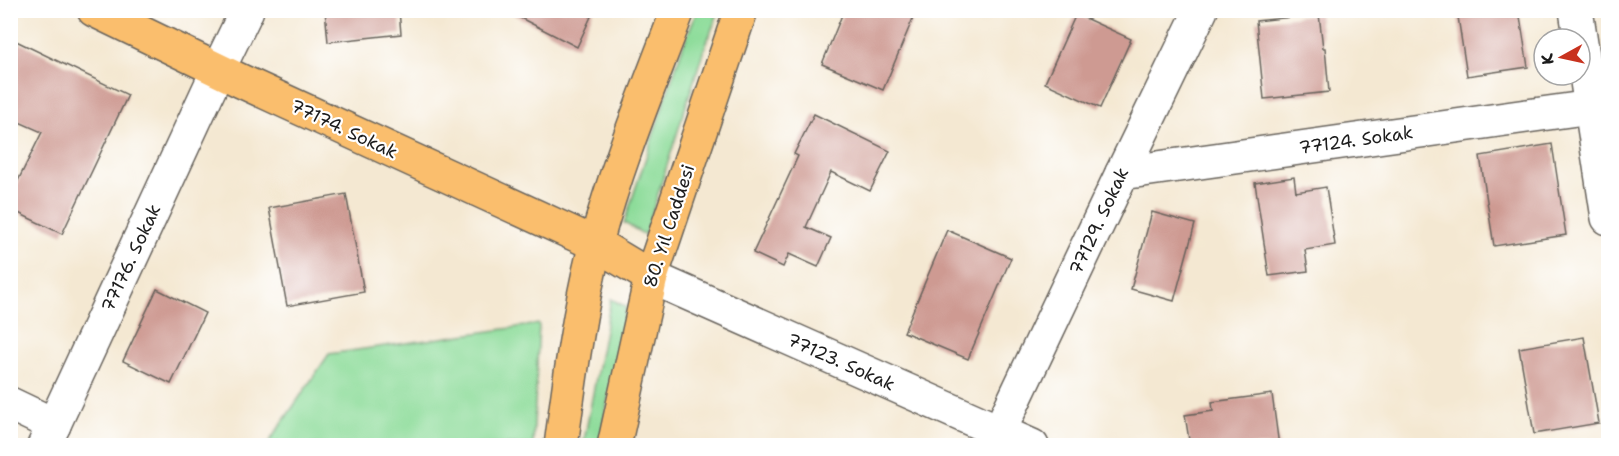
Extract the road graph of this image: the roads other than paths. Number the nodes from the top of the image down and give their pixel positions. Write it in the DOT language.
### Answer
graph roads {
  1 [pos="94,10"];
  2 [pos="248,10"];
  3 [pos="678,10"];
  4 [pos="741,10"];
  5 [pos="1201,10"];
  6 [pos="1576,10"];
  7 [pos="218,70"];
  8 [pos="1590,107"];
  9 [pos="1122,173"];
  10 [pos="1608,218"];
  11 [pos="596,244"];
  12 [pos="651,278"];
  13 [pos="10,404"];
  14 [pos="49,435"];
  15 [pos="999,439"];
  16 [pos="561,446"];
  17 [pos="614,446"];
  18 [pos="1032,446"];
  1 -- 7 [label="main road, 77174. Sokak"];
  2 -- 7 [label="street, 77176. Sokak"];
  3 -- 11 [label="main road"];
  4 -- 12 [label="main road, 80. Yıl Caddesi"];
  5 -- 9 [label="street, 77129. Sokak"];
  6 -- 8 [label="street"];
  7 -- 11 [label="main road, 77174. Sokak"];
  7 -- 14 [label="street, 77176. Sokak"];
  8 -- 9 [label="street, 77124. Sokak"];
  8 -- 10 [label="street"];
  9 -- 15 [label="street, 77129. Sokak"];
  11 -- 12 [label="main road, 77174. Sokak"];
  11 -- 16 [label="main road"];
  12 -- 15 [label="street, 77123. Sokak"];
  12 -- 17 [label="main road, 80. Yıl Caddesi"];
  13 -- 14 [label="street"];
  15 -- 18 [label="street, 77123. Sokak"];
}
